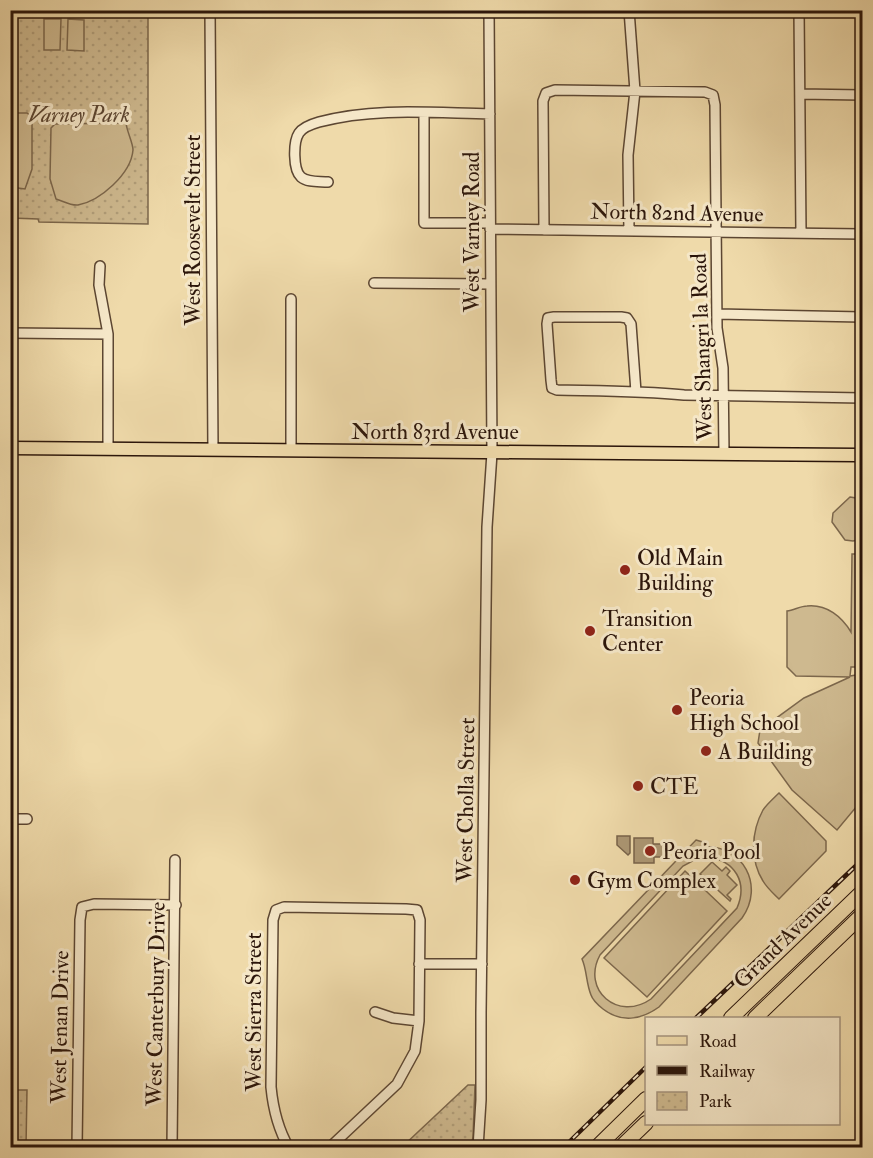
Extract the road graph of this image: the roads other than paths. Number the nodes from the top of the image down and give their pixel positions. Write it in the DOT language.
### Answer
graph roads {
  1 [pos="210,10"];
  2 [pos="489,10"];
  3 [pos="629,10"];
  4 [pos="799,10"];
  5 [pos="635,91"];
  6 [pos="800,94"];
  7 [pos="862,95"];
  8 [pos="424,113"];
  9 [pos="490,114"];
  10 [pos="328,182"];
  11 [pos="490,226"];
  12 [pos="544,230"];
  13 [pos="629,231"];
  14 [pos="716,232"];
  15 [pos="801,233"];
  16 [pos="862,234"];
  17 [pos="100,266"];
  18 [pos="374,283"];
  19 [pos="490,284"];
  20 [pos="291,299"];
  21 [pos="717,314"];
  22 [pos="862,317"];
  23 [pos="10,333"];
  24 [pos="108,334"];
  25 [pos="636,392"];
  26 [pos="724,396"];
  27 [pos="862,398"];
  28 [pos="10,448"];
  29 [pos="108,449"];
  30 [pos="213,450"];
  31 [pos="291,451"];
  32 [pos="492,453"];
  33 [pos="724,454"];
  34 [pos="861,456"];
  35 [pos="10,819"];
  36 [pos="27,819"];
  37 [pos="176,860"];
  38 [pos="862,892"];
  39 [pos="176,905"];
  40 [pos="862,915"];
  41 [pos="419,964"];
  42 [pos="482,964"];
  43 [pos="776,975"];
  44 [pos="786,989"];
  45 [pos="375,1012"];
  46 [pos="732,1017"];
  47 [pos="756,1017"];
  48 [pos="419,1021"];
  49 [pos="645,1100"];
  50 [pos="645,1124"];
  51 [pos="77,1148"];
  52 [pos="172,1148"];
  53 [pos="289,1148"];
  54 [pos="329,1148"];
  55 [pos="478,1148"];
  56 [pos="596,1148"];
  57 [pos="621,1148"];
  1 -- 30 [label="street, West Roosevelt Street"];
  2 -- 9 [label="street, West Varney Road"];
  3 -- 5 [label="street"];
  4 -- 6 [label="street"];
  5 -- 12 [label="street"];
  5 -- 13 [label="street"];
  5 -- 14 [label="street, West Shangri la Road"];
  6 -- 7 [label="street"];
  6 -- 15 [label="street"];
  8 -- 9 [label="street"];
  8 -- 10 [label="street"];
  8 -- 11 [label="street, North 82nd Avenue"];
  9 -- 11 [label="street, West Varney Road"];
  11 -- 12 [label="street, North 82nd Avenue"];
  11 -- 19 [label="street, West Varney Road"];
  12 -- 13 [label="street, North 82nd Avenue"];
  13 -- 14 [label="street, North 82nd Avenue"];
  14 -- 15 [label="street, North 82nd Avenue"];
  14 -- 21 [label="street, West Shangri la Road"];
  15 -- 16 [label="street, North 82nd Avenue"];
  17 -- 24 [label="street"];
  18 -- 19 [label="street"];
  19 -- 32 [label="street, West Varney Road"];
  20 -- 31 [label="street"];
  21 -- 22 [label="street"];
  21 -- 26 [label="street, West Shangri la Road"];
  23 -- 24 [label="street"];
  24 -- 29 [label="street"];
  25 -- 25 [label="street"];
  25 -- 26 [label="street"];
  26 -- 27 [label="street"];
  26 -- 33 [label="street, West Shangri la Road"];
  28 -- 29 [label="main road, North 83rd Avenue"];
  29 -- 30 [label="main road, North 83rd Avenue"];
  30 -- 31 [label="main road, North 83rd Avenue"];
  31 -- 32 [label="main road, North 83rd Avenue"];
  32 -- 33 [label="main road, North 83rd Avenue"];
  32 -- 42 [label="street, West Cholla Street"];
  33 -- 34 [label="main road, North 83rd Avenue"];
  35 -- 36 [label="street"];
  37 -- 39 [label="street, West Canterbury Drive"];
  38 -- 43 [label="highway, Grand Avenue"];
  39 -- 51 [label="street, West Jenan Drive"];
  39 -- 52 [label="street, West Canterbury Drive"];
  40 -- 44 [label="highway, Grand Avenue"];
  41 -- 42 [label="street"];
  41 -- 48 [label="street"];
  41 -- 53 [label="street, West Sierra Street"];
  42 -- 55 [label="street, West Cholla Street"];
  43 -- 44 [label="highway"];
  43 -- 46 [label="highway, Grand Avenue"];
  44 -- 47 [label="highway, Grand Avenue"];
  45 -- 48 [label="street"];
  48 -- 54 [label="street"];
  49 -- 56 [label="highway"];
  50 -- 57 [label="highway"];
}
